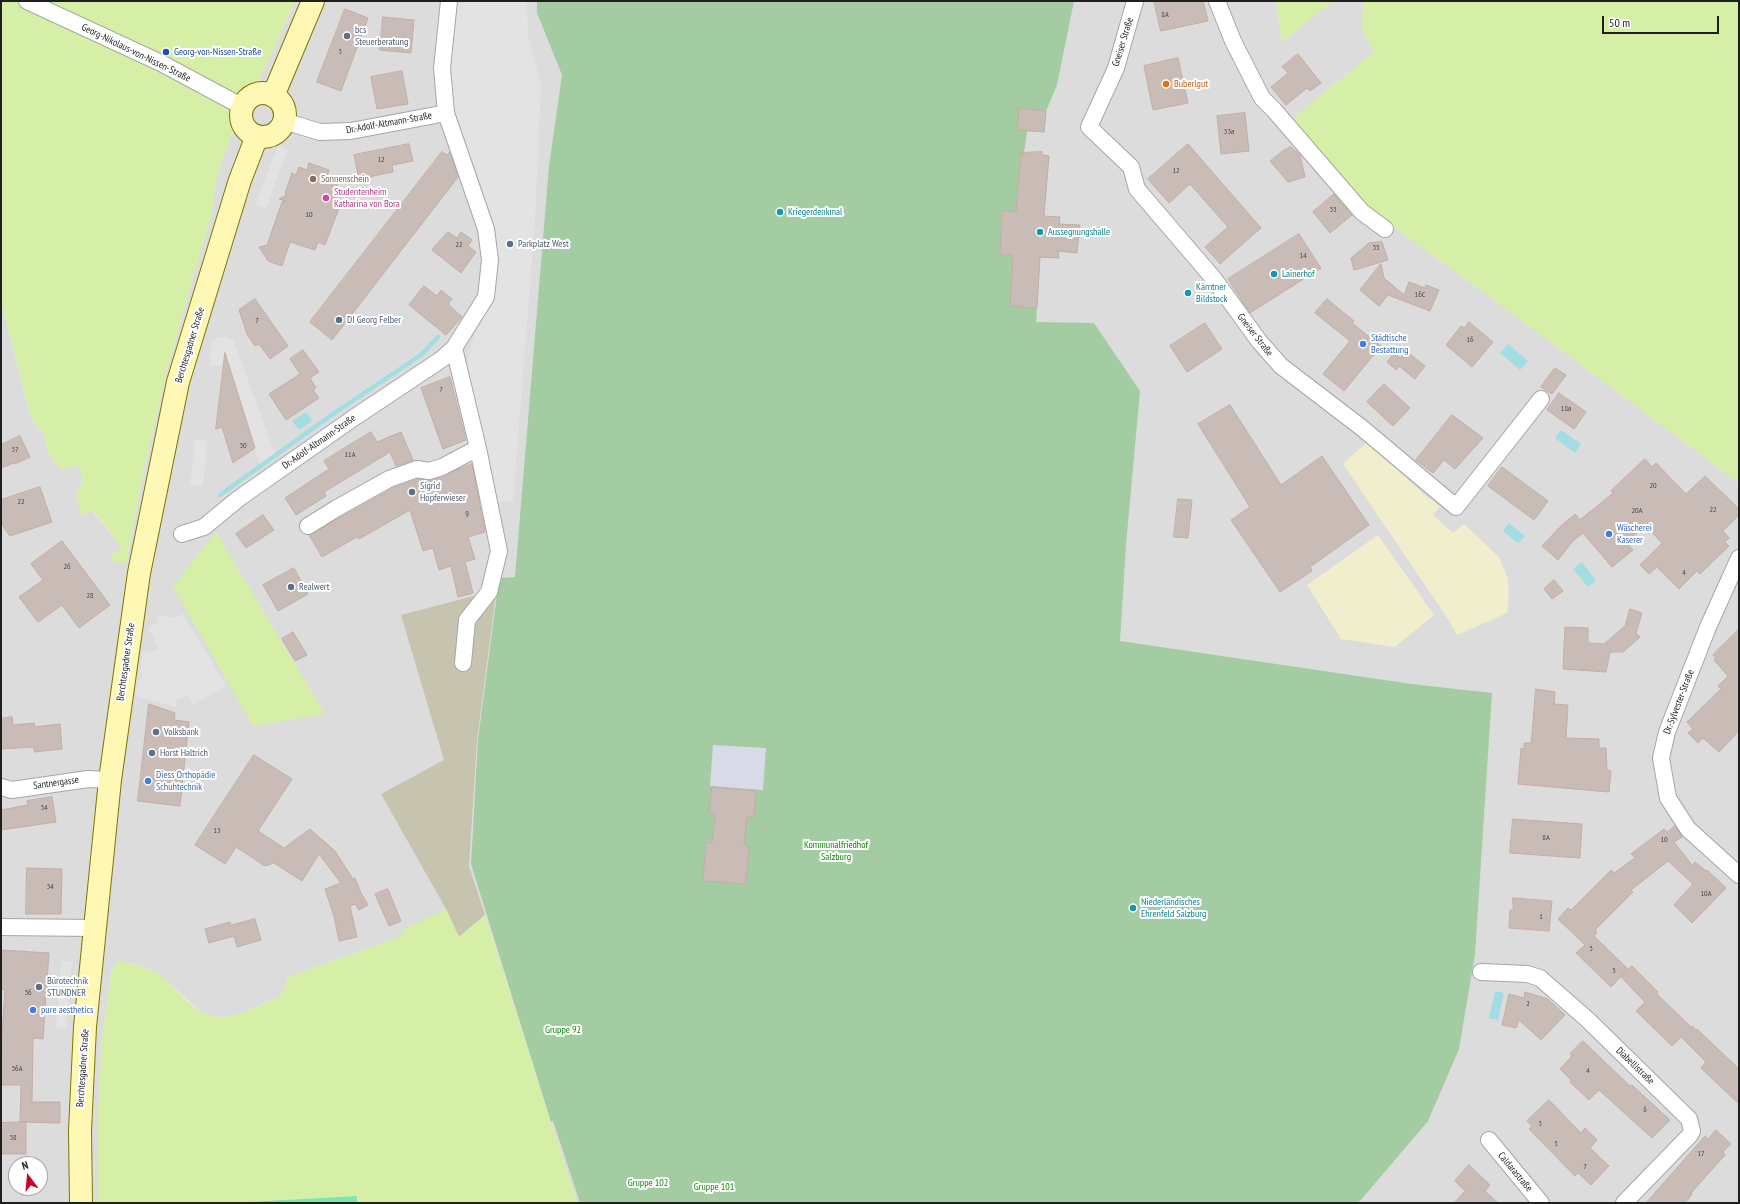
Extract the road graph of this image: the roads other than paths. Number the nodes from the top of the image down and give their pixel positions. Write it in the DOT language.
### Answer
graph roads {
  1 [pos="27,1"];
  2 [pos="313,1"];
  3 [pos="449,1"];
  4 [pos="1135,1"];
  5 [pos="1217,1"];
  6 [pos="273,96"];
  7 [pos="243,107"];
  8 [pos="446,113"];
  9 [pos="284,121"];
  10 [pos="256,136"];
  11 [pos="1385,229"];
  12 [pos="454,348"];
  13 [pos="1541,399"];
  14 [pos="478,448"];
  15 [pos="308,526"];
  16 [pos="182,534"];
  17 [pos="1739,558"];
  18 [pos="463,664"];
  19 [pos="110,780"];
  20 [pos="1,788"];
  21 [pos="1739,875"];
  22 [pos="1,927"];
  23 [pos="95,928"];
  24 [pos="1481,972"];
  25 [pos="1489,1140"];
  26 [pos="81,1203"];
  27 [pos="1541,1203"];
  28 [pos="1624,1203"];
  1 -- 7 [label="street, Georg-Nikolaus-von-Nissen-Straße"];
  2 -- 6 [label="main road"];
  3 -- 8 [label="street, Dr.-Adolf-Altmann-Straße"];
  4 -- 13 [label="street, Gneiser Straße"];
  5 -- 11 [label="street"];
  6 -- 7 [label="main road"];
  6 -- 9 [label="main road"];
  7 -- 10 [label="main road"];
  8 -- 9 [label="street, Dr.-Adolf-Altmann-Straße"];
  8 -- 12 [label="street, Dr.-Adolf-Altmann-Straße"];
  9 -- 10 [label="main road"];
  10 -- 19 [label="main road, Berchtesgadner Straße"];
  12 -- 14 [label="street"];
  12 -- 16 [label="street, Dr.-Adolf-Altmann-Straße"];
  14 -- 15 [label="street"];
  14 -- 18 [label="street"];
  17 -- 21 [label="street, Dr.-Sylvester-Straße"];
  19 -- 20 [label="street, Santnergasse"];
  19 -- 23 [label="main road, Berchtesgadner Straße"];
  22 -- 23 [label="street"];
  23 -- 26 [label="main road, Berchtesgadner Straße"];
  24 -- 28 [label="street, Diabellistraße"];
  25 -- 27 [label="street, Caldarastraße"];
}
